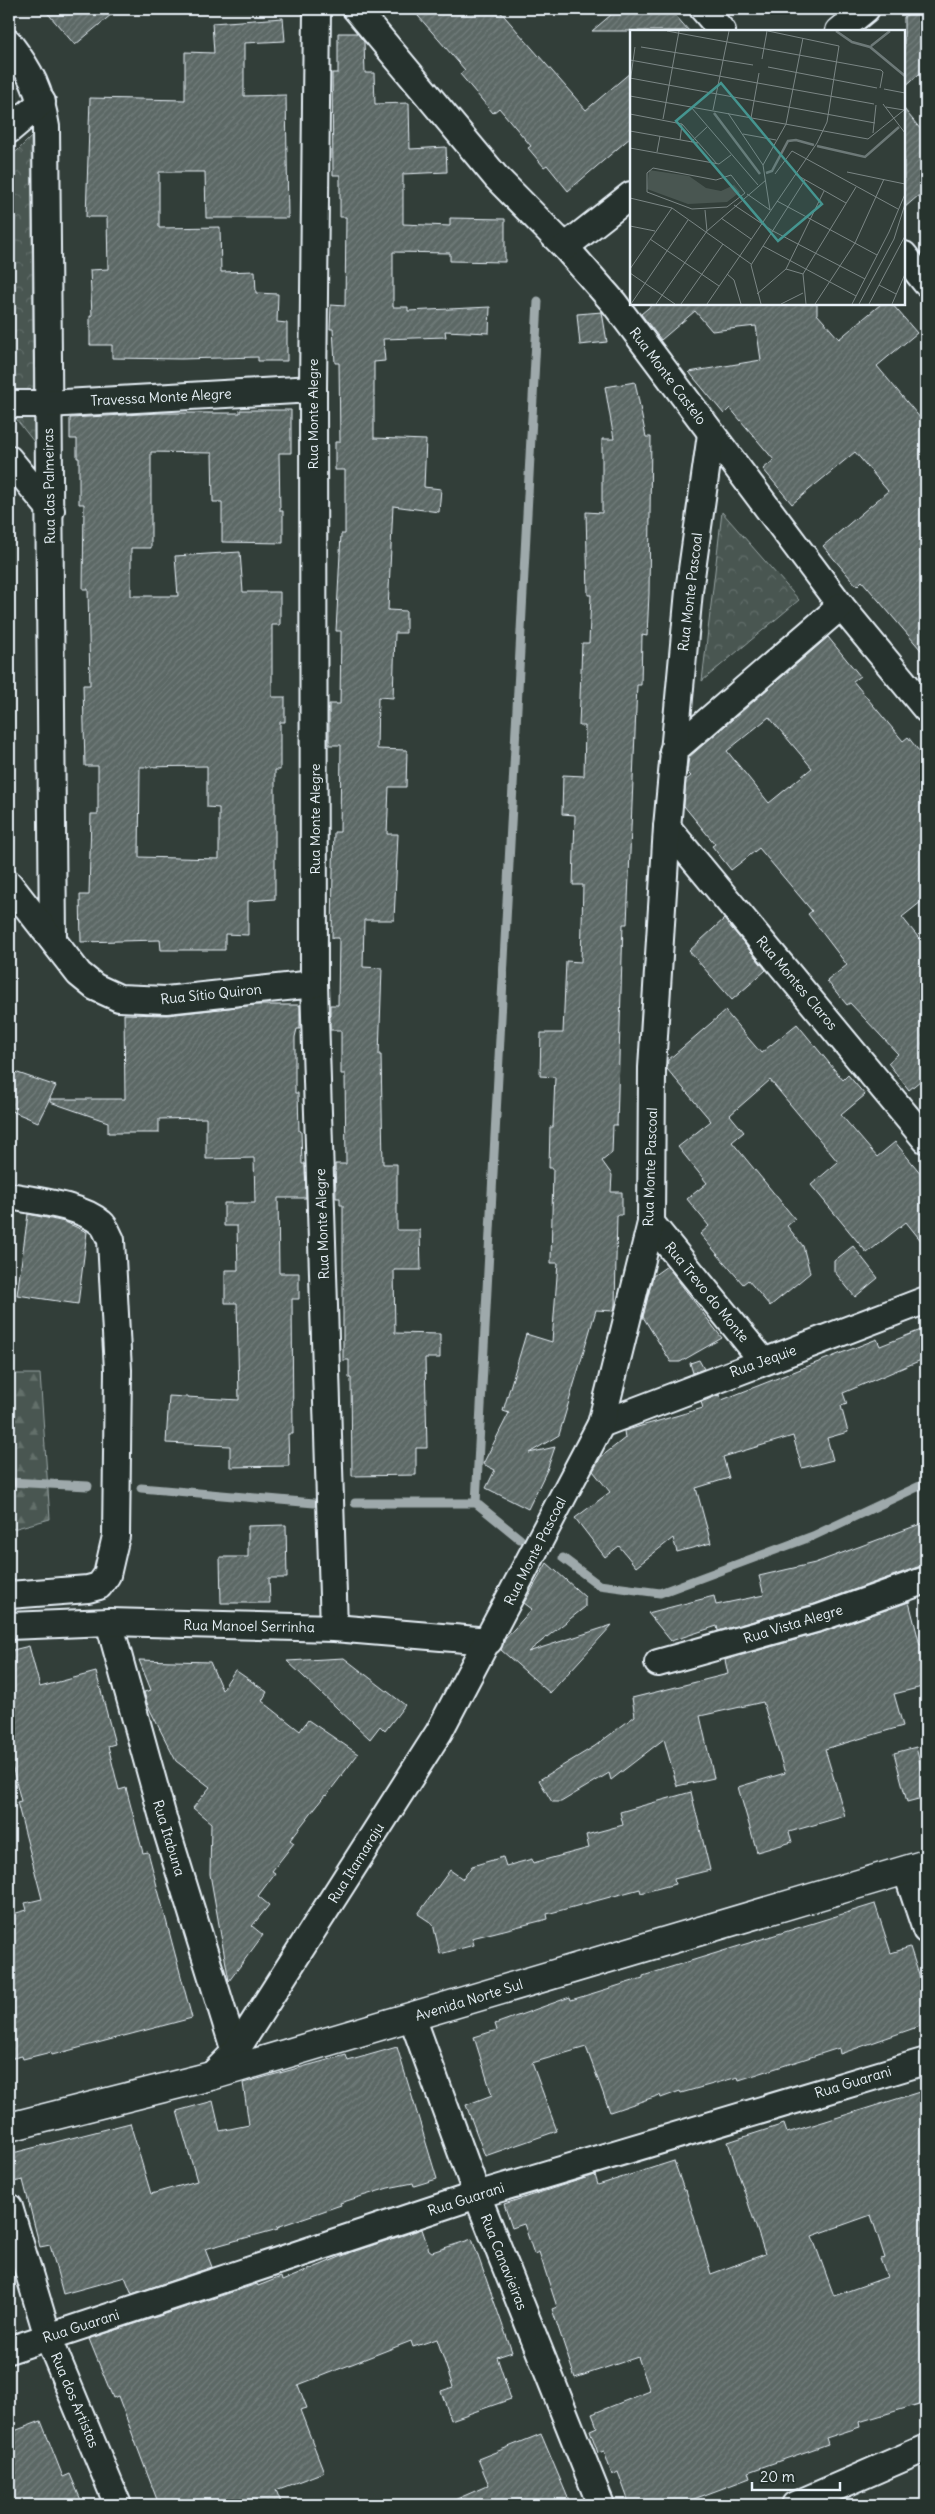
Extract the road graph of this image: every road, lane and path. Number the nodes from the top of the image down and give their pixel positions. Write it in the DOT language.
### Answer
graph roads {
  1 [pos="317,9"];
  2 [pos="356,9"];
  3 [pos="703,9"];
  4 [pos="866,9"];
  5 [pos="721,30"];
  6 [pos="839,30"];
  7 [pos="9,43"];
  8 [pos="42,102"];
  9 [pos="9,130"];
  10 [pos="630,197"];
  11 [pos="565,247"];
  12 [pos="905,256"];
  13 [pos="926,283"];
  14 [pos="313,389"];
  15 [pos="9,404"];
  16 [pos="47,404"];
  17 [pos="712,434"];
  18 [pos="9,458"];
  19 [pos="51,510"];
  20 [pos="841,606"];
  21 [pos="926,709"];
  22 [pos="673,751"];
  23 [pos="667,827"];
  24 [pos="9,884"];
  25 [pos="53,940"];
  26 [pos="314,984"];
  27 [pos="926,1140"];
  28 [pos="9,1196"];
  29 [pos="650,1223"];
  30 [pos="926,1300"];
  31 [pos="763,1360"];
  32 [pos="601,1424"];
  33 [pos="926,1580"];
  34 [pos="9,1595"];
  35 [pos="109,1622"];
  36 [pos="9,1626"];
  37 [pos="334,1628"];
  38 [pos="488,1641"];
  39 [pos="658,1663"];
  40 [pos="916,1867"];
  41 [pos="926,1930"];
  42 [pos="412,2017"];
  43 [pos="235,2052"];
  44 [pos="926,2061"];
  45 [pos="211,2076"];
  46 [pos="9,2126"];
  47 [pos="477,2195"];
  48 [pos="9,2207"];
  49 [pos="48,2337"];
  50 [pos="9,2350"];
  51 [pos="926,2448"];
  52 [pos="118,2505"];
  53 [pos="601,2505"];
  54 [pos="794,2505"];
  1 -- 14 [label="street, Rua Monte Alegre"];
  2 -- 11 [label="street, Rua Monte Castelo"];
  3 -- 5 [label="street"];
  4 -- 6 [label="street"];
  7 -- 8 [label="street, Rua das Palmeiras"];
  8 -- 9 [label="street"];
  8 -- 16 [label="street, Rua das Palmeiras"];
  10 -- 11 [label="street"];
  11 -- 17 [label="street, Rua Monte Castelo"];
  12 -- 13 [label="street"];
  14 -- 16 [label="street, Travessa Monte Alegre"];
  14 -- 26 [label="street, Rua Monte Alegre"];
  15 -- 16 [label="street, Travessa Monte Alegre"];
  16 -- 19 [label="street, Rua das Palmeiras"];
  17 -- 20 [label="street, Rua Monte Castelo"];
  17 -- 22 [label="street, Rua Monte Pascoal"];
  18 -- 19 [label="street"];
  19 -- 25 [label="street, Rua das Palmeiras"];
  20 -- 21 [label="street, Rua Monte Castelo"];
  20 -- 22 [label="street"];
  22 -- 23 [label="street, Rua Monte Pascoal"];
  23 -- 27 [label="street, Rua Montes Claros"];
  23 -- 29 [label="street, Rua Monte Pascoal"];
  24 -- 25 [label="street, Rua Sítio Quiron"];
  25 -- 26 [label="street, Rua Sítio Quiron"];
  26 -- 37 [label="street, Rua Monte Alegre"];
  28 -- 34 [label="street"];
  29 -- 31 [label="street, Rua Trevo do Monte"];
  29 -- 32 [label="street, Rua Monte Pascoal"];
  30 -- 31 [label="street, Rua Jequie"];
  31 -- 32 [label="street, Rua Jequie"];
  32 -- 38 [label="street, Rua Monte Pascoal"];
  33 -- 39 [label="street, Rua Vista Alegre"];
  35 -- 36 [label="street, Rua Manoel Serrinha"];
  35 -- 37 [label="street, Rua Manoel Serrinha"];
  35 -- 43 [label="street, Rua Itabuna"];
  37 -- 38 [label="street, Rua Manoel Serrinha"];
  38 -- 43 [label="street, Rua Itamaraju"];
  40 -- 41 [label="street"];
  40 -- 42 [label="street, Avenida Norte Sul"];
  42 -- 45 [label="street, Avenida Norte Sul"];
  42 -- 47 [label="street, Rua Canavieiras"];
  43 -- 45 [label="street, Rua Itamaraju"];
  44 -- 47 [label="street, Rua Guarani"];
  45 -- 46 [label="street, Avenida Norte Sul"];
  47 -- 49 [label="street, Rua Guarani"];
  47 -- 53 [label="street, Rua Canavieiras"];
  48 -- 49 [label="street, Rua dos Artistas"];
  49 -- 50 [label="street, Rua Guarani"];
  49 -- 52 [label="street, Rua dos Artistas"];
  51 -- 54 [label="street"];
}
